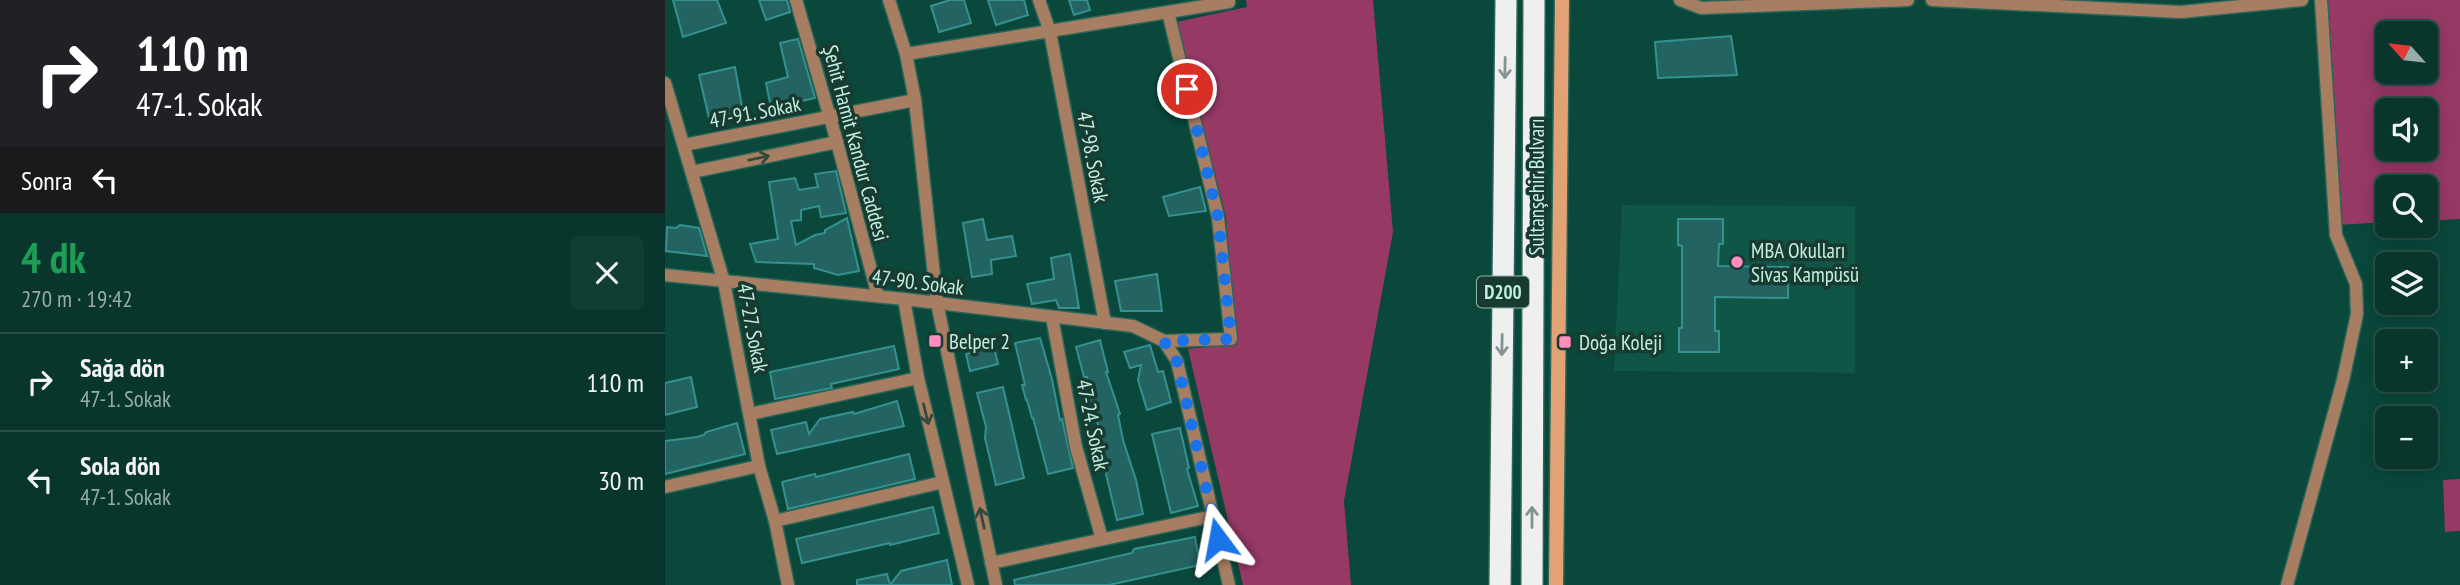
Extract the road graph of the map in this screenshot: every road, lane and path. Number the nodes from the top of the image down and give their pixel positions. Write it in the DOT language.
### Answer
graph roads {
  1 [pos="796,0"];
  2 [pos="889,0"];
  3 [pos="1039,0"];
  4 [pos="1229,0"];
  5 [pos="1506,0"];
  6 [pos="1534,0"];
  7 [pos="1562,0"];
  8 [pos="1680,0"];
  9 [pos="1908,0"];
  10 [pos="1932,0"];
  11 [pos="2302,0"];
  12 [pos="2321,0"];
  13 [pos="1168,12"];
  14 [pos="1050,32"];
  15 [pos="906,54"];
  16 [pos="665,83"];
  17 [pos="915,100"];
  18 [pos="830,117"];
  19 [pos="837,142"];
  20 [pos="684,145"];
  21 [pos="692,172"];
  22 [pos="665,275"];
  23 [pos="724,282"];
  24 [pos="878,296"];
  25 [pos="904,299"];
  26 [pos="937,303"];
  27 [pos="1052,317"];
  28 [pos="1105,323"];
  29 [pos="1164,341"];
  30 [pos="918,378"];
  31 [pos="750,414"];
  32 [pos="759,466"];
  33 [pos="943,482"];
  34 [pos="665,487"];
  35 [pos="1213,516"];
  36 [pos="775,521"];
  37 [pos="1102,539"];
  38 [pos="991,563"];
  39 [pos="788,585"];
  40 [pos="968,585"];
  41 [pos="996,585"];
  42 [pos="1229,585"];
  43 [pos="1500,585"];
  44 [pos="1532,585"];
  45 [pos="1556,585"];
  46 [pos="2287,585"];
  1 -- 18 [label="street, Şehit Hamit Kandur Caddesi"];
  2 -- 15 [label="street"];
  3 -- 14 [label="street, 47-98. Sokak"];
  4 -- 13 [label="street"];
  5 -- 43 [label="highway, Sultanşehir Bulvarı / D200, one-way"];
  44 -- 6 [label="highway, Sultanşehir Bulvarı / D200, one-way"];
  7 -- 45 [label="street, Sultanşehir Bulvarı"];
  8 -- 9 [label="street"];
  10 -- 11 [label="street"];
  12 -- 46 [label="street"];
  13 -- 14 [label="street"];
  13 -- 29 [label="street"];
  14 -- 15 [label="street"];
  14 -- 28 [label="street, 47-98. Sokak"];
  15 -- 17 [label="street"];
  16 -- 20 [label="street, 47-27. Sokak"];
  17 -- 18 [label="street, 47-91. Sokak"];
  17 -- 26 [label="street"];
  18 -- 19 [label="street, Şehit Hamit Kandur Caddesi"];
  18 -- 20 [label="street, 47-91. Sokak"];
  21 -- 19 [label="street, one-way"];
  19 -- 24 [label="street, Şehit Hamit Kandur Caddesi"];
  20 -- 21 [label="street, 47-27. Sokak"];
  21 -- 23 [label="street, 47-27. Sokak"];
  22 -- 23 [label="street, 47-90. Sokak"];
  23 -- 24 [label="street, 47-90. Sokak"];
  23 -- 31 [label="street, 47-27. Sokak"];
  24 -- 25 [label="street, 47-90. Sokak"];
  25 -- 26 [label="street, 47-90. Sokak"];
  25 -- 30 [label="street"];
  26 -- 27 [label="street, 47-90. Sokak"];
  38 -- 26 [label="street, one-way"];
  27 -- 28 [label="street, 47-90. Sokak"];
  27 -- 37 [label="street, 47-24. Sokak"];
  28 -- 29 [label="street, 47-90. Sokak"];
  29 -- 35 [label="street"];
  30 -- 31 [label="street"];
  30 -- 33 [label="street, one-way"];
  31 -- 32 [label="street, 47-27. Sokak"];
  32 -- 34 [label="street"];
  32 -- 36 [label="street, 47-27. Sokak"];
  33 -- 36 [label="street"];
  33 -- 40 [label="street"];
  35 -- 37 [label="street"];
  35 -- 42 [label="street"];
  36 -- 39 [label="street, 47-27. Sokak"];
  37 -- 38 [label="street"];
  38 -- 41 [label="street"];
}
